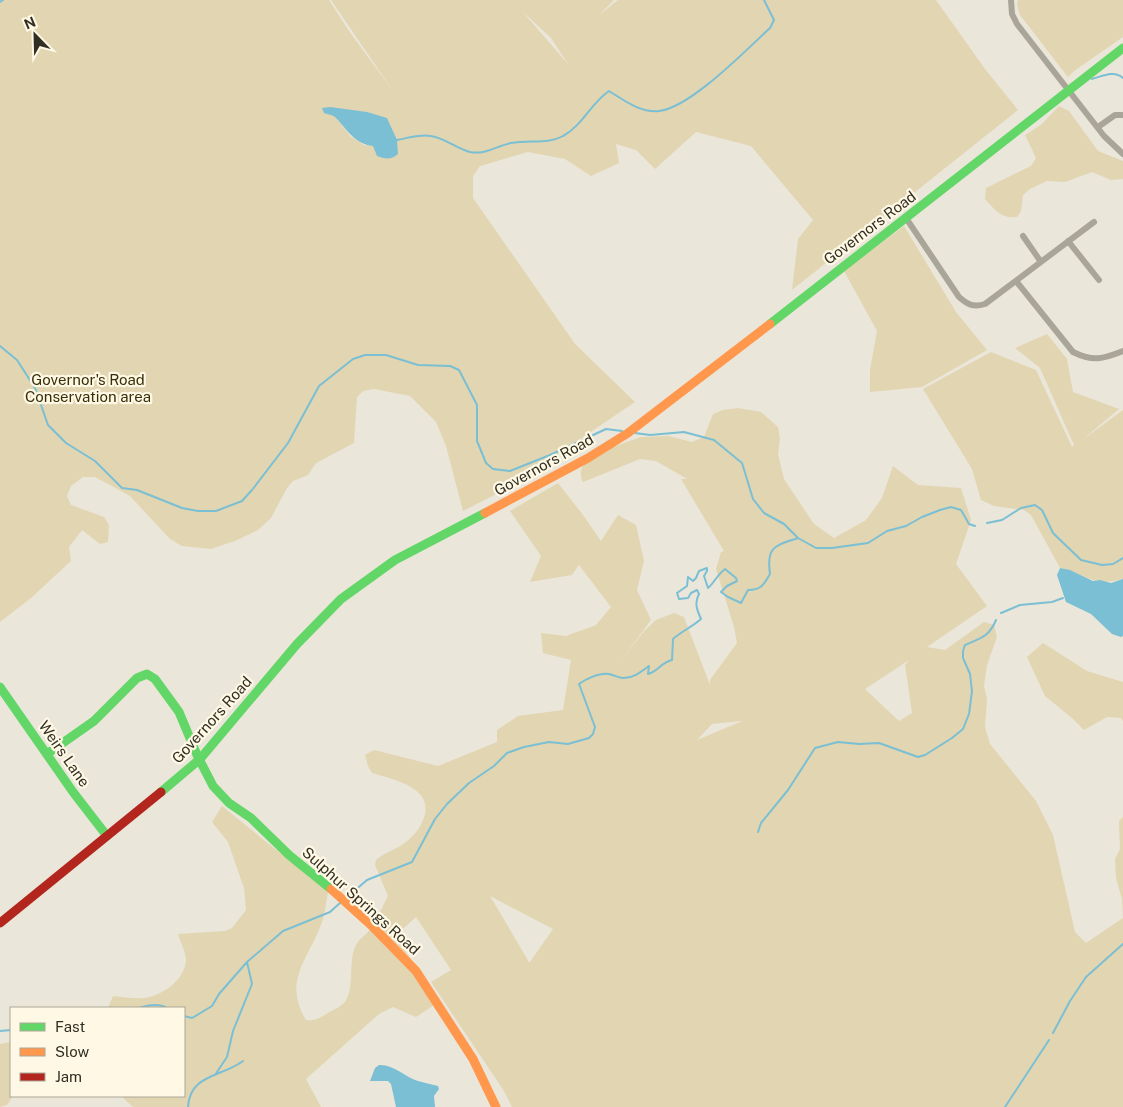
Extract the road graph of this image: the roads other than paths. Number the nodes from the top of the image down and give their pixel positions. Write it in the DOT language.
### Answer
graph roads {
  1 [pos="1012,0"];
  2 [pos="1123,48"];
  3 [pos="1068,90"];
  4 [pos="1123,115"];
  5 [pos="1098,127"];
  6 [pos="1123,154"];
  7 [pos="906,218"];
  8 [pos="1094,222"];
  9 [pos="1023,236"];
  10 [pos="1068,241"];
  11 [pos="1041,262"];
  12 [pos="1099,280"];
  13 [pos="1016,281"];
  14 [pos="1123,351"];
  15 [pos="0,687"];
  16 [pos="47,754"];
  17 [pos="200,759"];
  18 [pos="108,836"];
  19 [pos="0,922"];
  20 [pos="496,1107"];
  1 -- 3 [label="street"];
  2 -- 3 [label="main road, Governors Road"];
  3 -- 5 [label="street"];
  3 -- 7 [label="main road, Governors Road"];
  4 -- 5 [label="street"];
  5 -- 6 [label="street"];
  7 -- 13 [label="street"];
  7 -- 17 [label="main road, Governors Road"];
  8 -- 10 [label="street"];
  9 -- 11 [label="street"];
  10 -- 11 [label="street"];
  10 -- 12 [label="street"];
  11 -- 13 [label="street"];
  13 -- 14 [label="street"];
  15 -- 16 [label="main road, Weirs Lane"];
  16 -- 17 [label="main road, Sulphur Springs Road"];
  16 -- 18 [label="main road, Weirs Lane"];
  17 -- 18 [label="main road, Governors Road"];
  17 -- 20 [label="main road, Sulphur Springs Road"];
  18 -- 19 [label="main road, Governors Road"];
}
